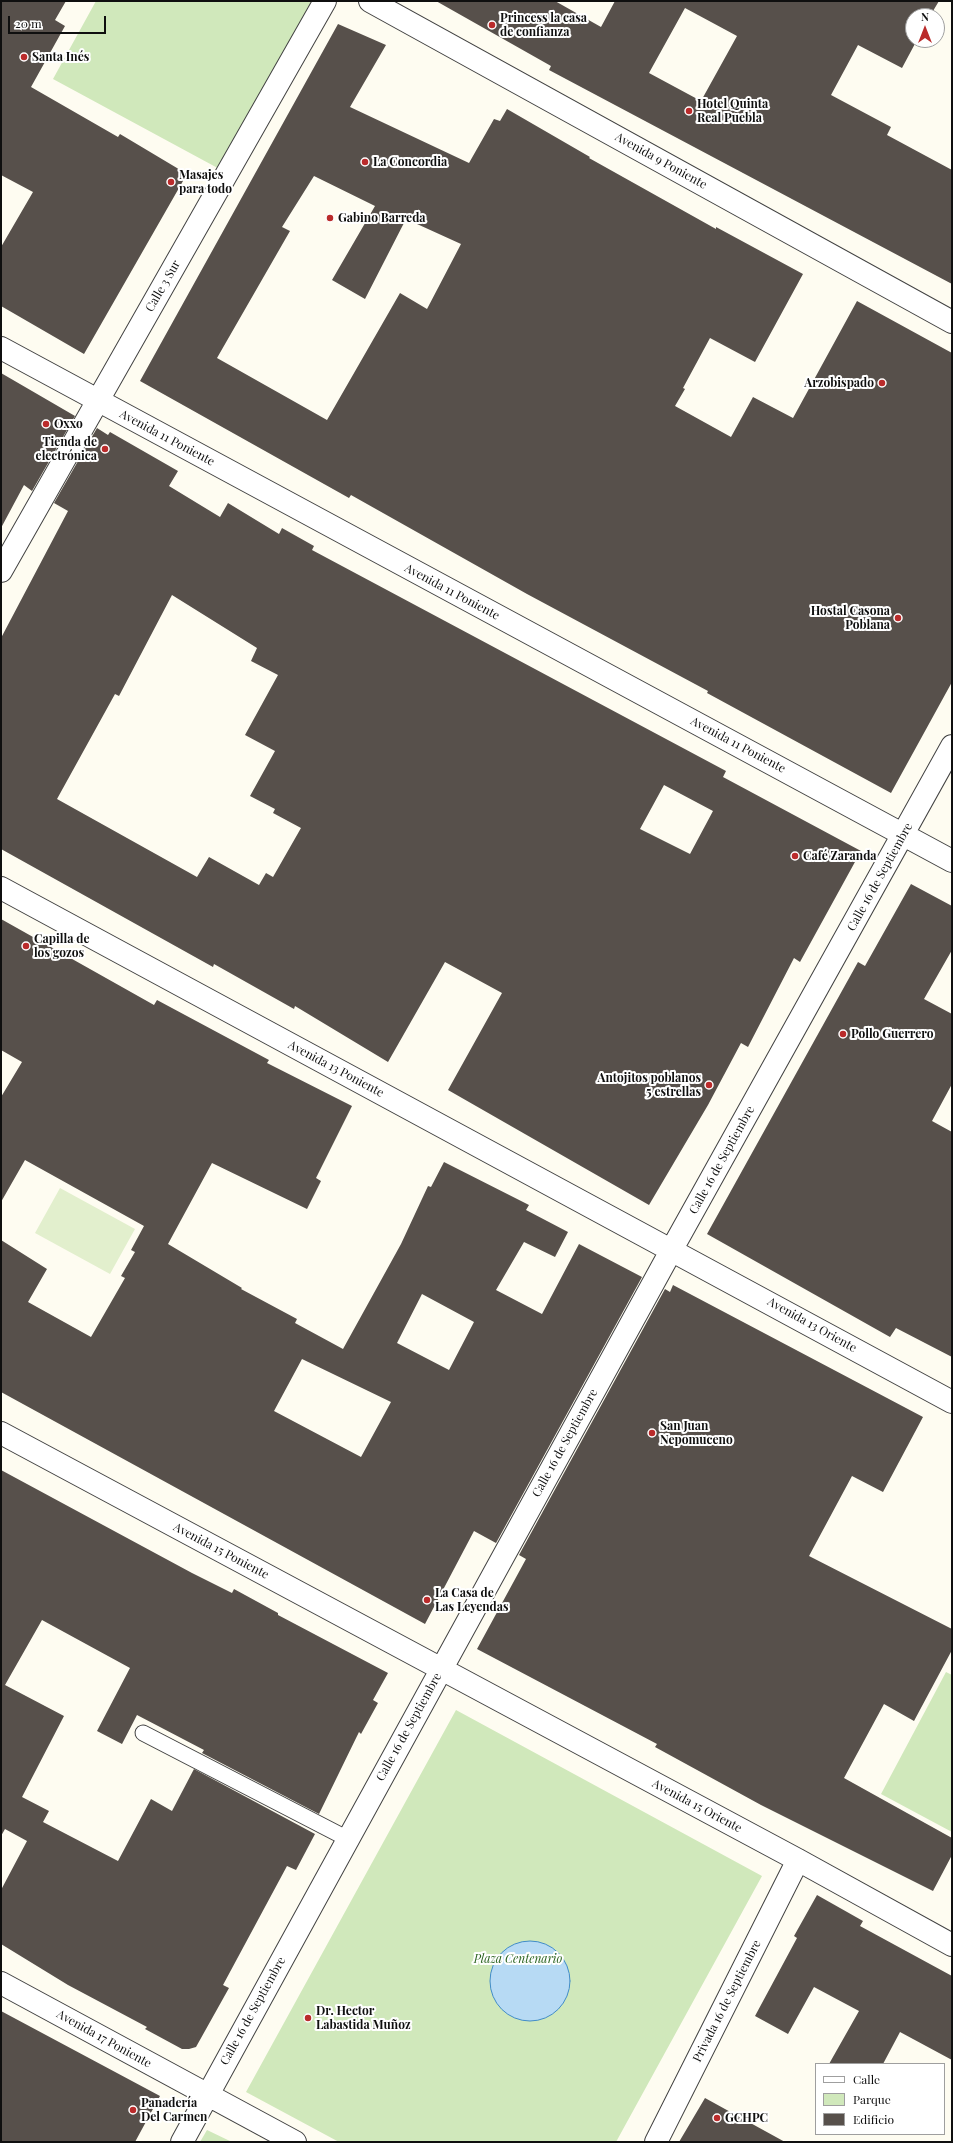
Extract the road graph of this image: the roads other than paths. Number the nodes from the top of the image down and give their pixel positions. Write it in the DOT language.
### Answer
graph roads {
  1 [pos="325,1"];
  2 [pos="370,1"];
  3 [pos="952,322"];
  4 [pos="1,348"];
  5 [pos="97,401"];
  6 [pos="1,571"];
  7 [pos="952,746"];
  8 [pos="904,835"];
  9 [pos="952,861"];
  10 [pos="1,888"];
  11 [pos="672,1249"];
  12 [pos="952,1402"];
  13 [pos="1,1433"];
  14 [pos="441,1669"];
  15 [pos="143,1732"];
  16 [pos="348,1839"];
  17 [pos="798,1860"];
  18 [pos="952,1945"];
  19 [pos="1,1983"];
  20 [pos="207,2096"];
  21 [pos="182,2142"];
  22 [pos="294,2142"];
  23 [pos="656,2142"];
  1 -- 5 [label="street, Calle 3 Sur"];
  2 -- 3 [label="street, Avenida 9 Poniente"];
  4 -- 5 [label="street, Avenida 11 Poniente"];
  5 -- 6 [label="street, Calle 3 Sur"];
  5 -- 8 [label="street, Avenida 11 Poniente"];
  7 -- 8 [label="street, Calle 16 de Septiembre"];
  8 -- 9 [label="street, Avenida 11 Poniente"];
  8 -- 11 [label="street, Calle 16 de Septiembre"];
  10 -- 11 [label="street, Avenida 13 Poniente"];
  11 -- 12 [label="street, Avenida 13 Oriente"];
  11 -- 14 [label="street, Calle 16 de Septiembre"];
  13 -- 14 [label="street, Avenida 15 Poniente"];
  14 -- 16 [label="street, Calle 16 de Septiembre"];
  14 -- 17 [label="street, Avenida 15 Oriente"];
  15 -- 16 [label="lane"];
  16 -- 20 [label="street, Calle 16 de Septiembre"];
  17 -- 18 [label="street, Avenida 15 Oriente"];
  17 -- 23 [label="street, Privada 16 de Septiembre"];
  19 -- 20 [label="street, Avenida 17 Poniente"];
  20 -- 21 [label="street, Calle 16 de Septiembre"];
  20 -- 22 [label="street, Avenida 17 Poniente"];
}
